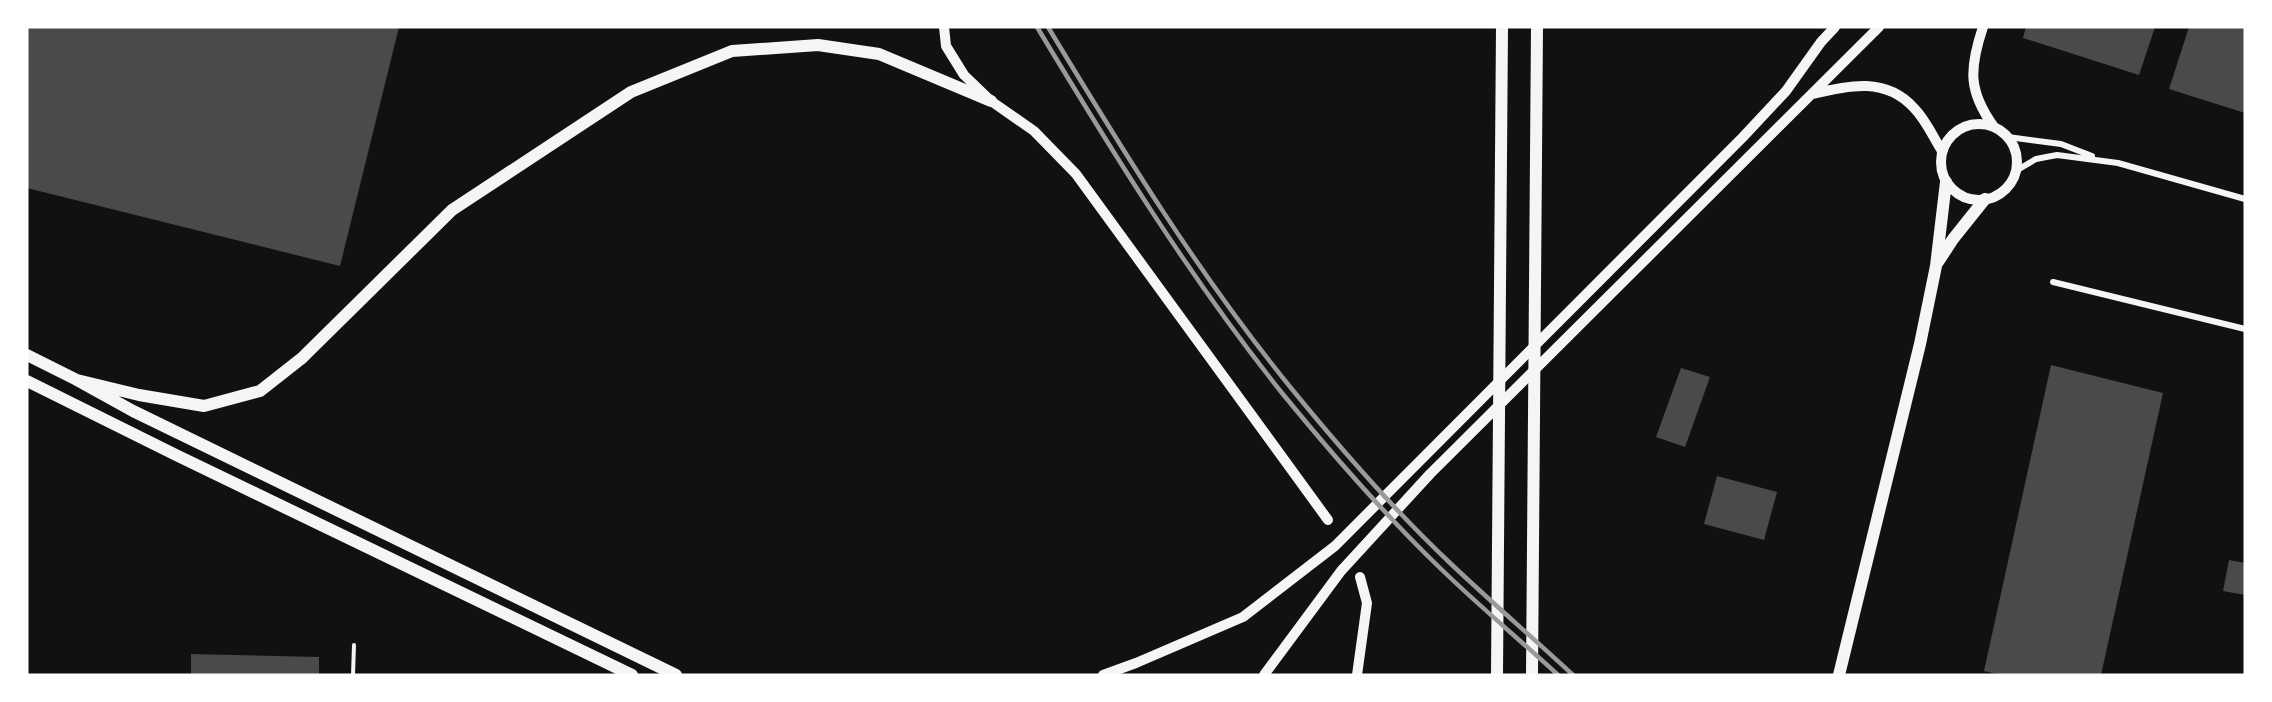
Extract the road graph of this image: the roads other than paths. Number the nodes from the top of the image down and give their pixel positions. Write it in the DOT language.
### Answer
graph roads {
  1 [pos="944,27"];
  2 [pos="1502,27"];
  3 [pos="1537,27"];
  4 [pos="1824,27"];
  5 [pos="1836,27"];
  6 [pos="1879,27"];
  7 [pos="1983,27"];
  8 [pos="1821,42"];
  9 [pos="1810,95"];
  10 [pos="991,101"];
  11 [pos="1994,127"];
  12 [pos="2008,137"];
  13 [pos="1942,151"];
  14 [pos="2101,160"];
  15 [pos="2014,175"];
  16 [pos="1946,182"];
  17 [pos="2243,199"];
  18 [pos="1985,200"];
  19 [pos="1936,266"];
  20 [pos="2054,282"];
  21 [pos="2245,329"];
  22 [pos="27,355"];
  23 [pos="77,380"];
  24 [pos="27,381"];
  25 [pos="1328,520"];
  26 [pos="1360,577"];
  27 [pos="354,645"];
  28 [pos="353,675"];
  29 [pos="632,675"];
  30 [pos="676,675"];
  31 [pos="1103,675"];
  32 [pos="1264,675"];
  33 [pos="1357,675"];
  34 [pos="1497,675"];
  35 [pos="1532,675"];
  36 [pos="1839,675"];
  1 -- 10 [label="main road"];
  2 -- 34 [label="highway"];
  3 -- 35 [label="highway"];
  4 -- 8 [label="main road"];
  5 -- 8 [label="main road"];
  6 -- 9 [label="main road"];
  7 -- 11 [label="main road"];
  8 -- 31 [label="main road"];
  9 -- 13 [label="main road"];
  9 -- 32 [label="main road"];
  10 -- 23 [label="highway"];
  10 -- 25 [label="main road"];
  11 -- 12 [label="main road"];
  11 -- 13 [label="main road"];
  12 -- 14 [label="street"];
  12 -- 15 [label="main road"];
  13 -- 16 [label="main road"];
  14 -- 15 [label="street"];
  14 -- 17 [label="street"];
  15 -- 18 [label="main road"];
  16 -- 18 [label="main road"];
  16 -- 19 [label="highway"];
  18 -- 19 [label="highway"];
  19 -- 36 [label="highway"];
  20 -- 21 [label="street"];
  22 -- 23 [label="highway"];
  23 -- 30 [label="highway"];
  24 -- 29 [label="highway"];
  26 -- 33 [label="main road"];
  27 -- 28 [label="lane"];
}
